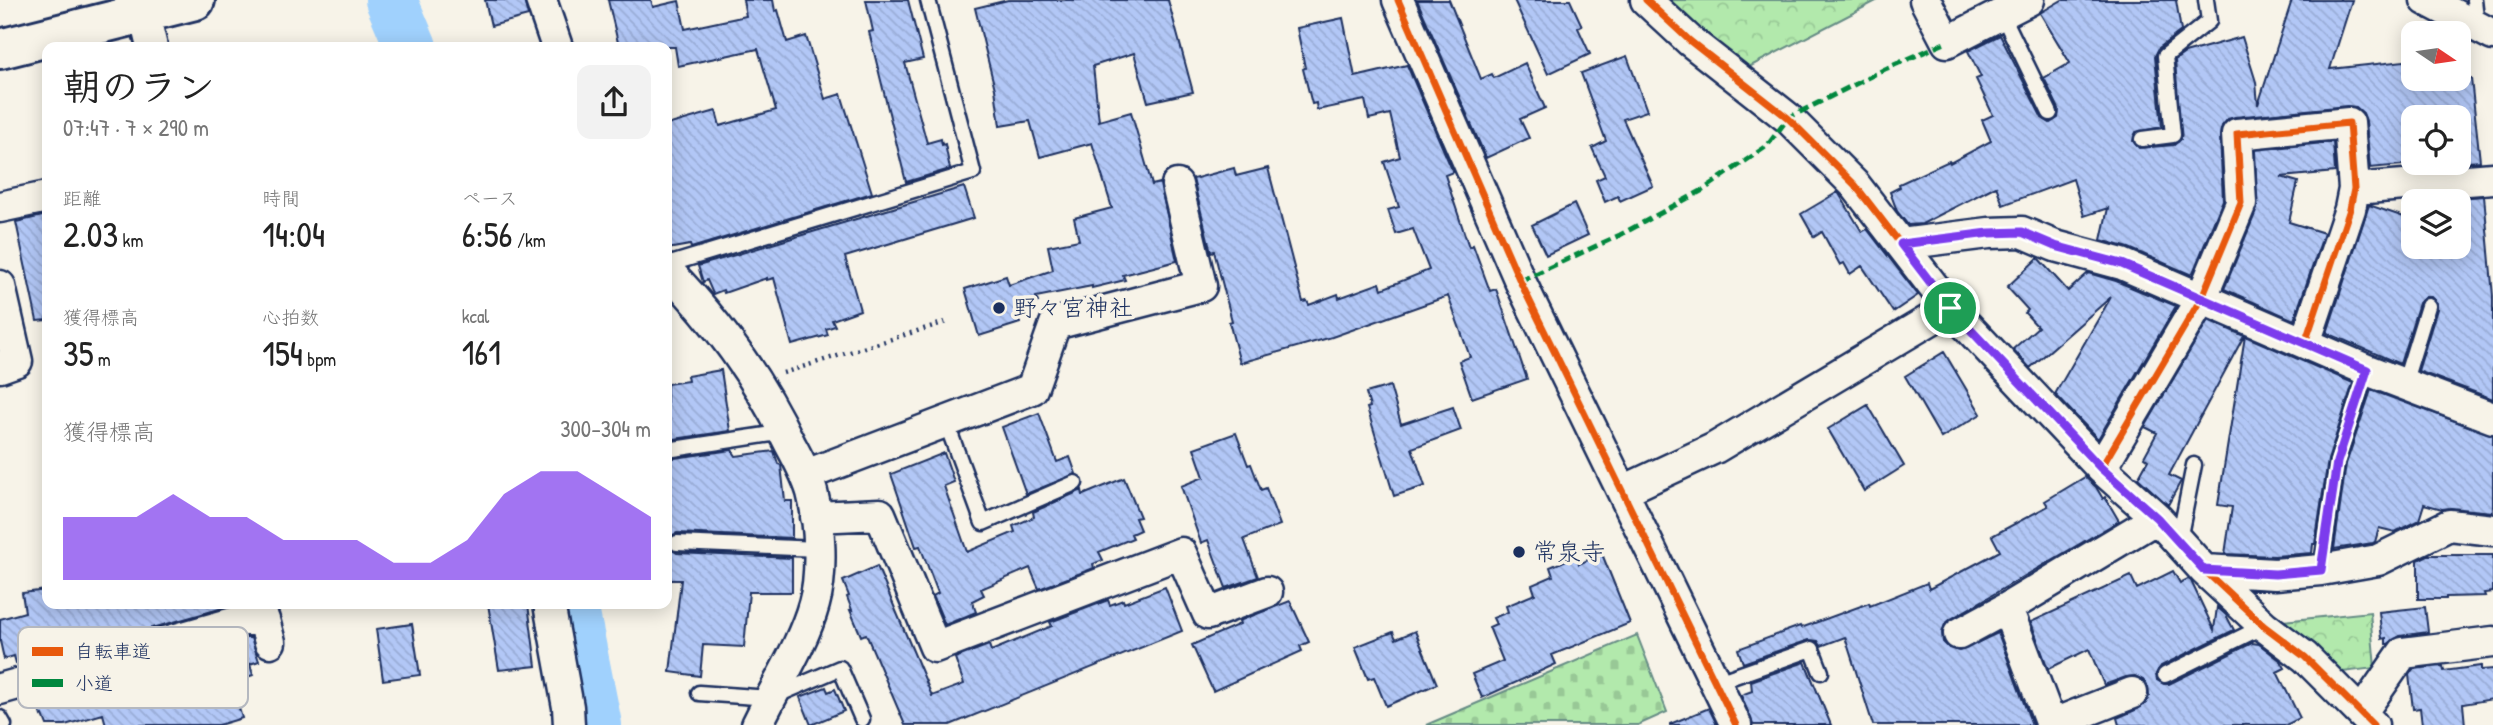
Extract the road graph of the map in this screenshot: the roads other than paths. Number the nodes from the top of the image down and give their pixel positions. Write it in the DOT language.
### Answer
graph roads {
  1 [pos="195,0"];
  2 [pos="541,0"];
  3 [pos="928,0"];
  4 [pos="1398,0"];
  5 [pos="1646,0"];
  6 [pos="1925,0"];
  7 [pos="2029,0"];
  8 [pos="2206,0"];
  9 [pos="2426,0"];
  10 [pos="2002,15"];
  11 [pos="2482,20"];
  12 [pos="148,31"];
  13 [pos="58,41"];
  14 [pos="555,42"];
  15 [pos="42,43"];
  16 [pos="0,49"];
  17 [pos="2050,113"];
  18 [pos="2142,139"];
  19 [pos="2493,178"];
  20 [pos="1177,185"];
  21 [pos="2354,189"];
  22 [pos="42,198"];
  23 [pos="0,207"];
  24 [pos="1901,244"];
  25 [pos="672,265"];
  26 [pos="672,273"];
  27 [pos="0,286"];
  28 [pos="2202,297"];
  29 [pos="2428,306"];
  30 [pos="1950,308"];
  31 [pos="2305,343"];
  32 [pos="0,367"];
  33 [pos="2367,370"];
  34 [pos="2404,384"];
  35 [pos="2493,418"];
  36 [pos="946,422"];
  37 [pos="785,432"];
  38 [pos="672,449"];
  39 [pos="2194,465"];
  40 [pos="2101,468"];
  41 [pos="806,475"];
  42 [pos="1075,483"];
  43 [pos="1623,491"];
  44 [pos="816,517"];
  45 [pos="2157,518"];
  46 [pos="2493,530"];
  47 [pos="2179,542"];
  48 [pos="677,543"];
  49 [pos="818,549"];
  50 [pos="2204,570"];
  51 [pos="2321,570"];
  52 [pos="1266,592"];
  53 [pos="2007,608"];
  54 [pos="550,609"];
  55 [pos="2264,626"];
  56 [pos="220,627"];
  57 [pos="1959,634"];
  58 [pos="270,642"];
  59 [pos="2493,642"];
  60 [pos="1821,672"];
  61 [pos="2165,675"];
  62 [pos="1715,682"];
  63 [pos="18,685"];
  64 [pos="0,690"];
  65 [pos="699,693"];
  66 [pos="2132,693"];
  67 [pos="770,698"];
  68 [pos="0,718"];
  69 [pos="862,719"];
  70 [pos="2367,719"];
  71 [pos="4,725"];
  72 [pos="569,725"];
  73 [pos="757,725"];
  74 [pos="1736,725"];
  1 -- 12 [label="main road"];
  2 -- 14 [label="street"];
  3 -- 25 [label="lane"];
  4 -- 43 [label="street"];
  5 -- 24 [label="street"];
  6 -- 10 [label="street"];
  7 -- 10 [label="street"];
  8 -- 18 [label="lane"];
  9 -- 11 [label="street"];
  10 -- 17 [label="lane"];
  12 -- 13 [label="main road"];
  15 -- 16 [label="main road"];
  19 -- 21 [label="street"];
  20 -- 36 [label="street"];
  21 -- 28 [label="street"];
  21 -- 31 [label="street"];
  22 -- 23 [label="street"];
  24 -- 28 [label="street"];
  24 -- 30 [label="street"];
  26 -- 37 [label="street"];
  27 -- 32 [label="street"];
  28 -- 31 [label="street"];
  28 -- 40 [label="street"];
  29 -- 34 [label="lane"];
  30 -- 40 [label="street"];
  30 -- 43 [label="street"];
  31 -- 33 [label="street"];
  33 -- 34 [label="street"];
  33 -- 51 [label="lane"];
  34 -- 35 [label="street"];
  36 -- 41 [label="street"];
  36 -- 42 [label="lane"];
  37 -- 38 [label="lane"];
  37 -- 41 [label="street"];
  39 -- 47 [label="lane"];
  40 -- 45 [label="street"];
  41 -- 44 [label="street"];
  43 -- 62 [label="street"];
  44 -- 49 [label="street"];
  44 -- 52 [label="street"];
  45 -- 47 [label="street"];
  45 -- 53 [label="street"];
  46 -- 51 [label="street"];
  47 -- 50 [label="street"];
  48 -- 49 [label="lane"];
  49 -- 67 [label="street"];
  50 -- 51 [label="street"];
  50 -- 55 [label="street"];
  53 -- 57 [label="street"];
  53 -- 66 [label="street"];
  54 -- 72 [label="street"];
  55 -- 61 [label="lane"];
  55 -- 70 [label="street"];
  56 -- 58 [label="street"];
  59 -- 70 [label="street"];
  60 -- 62 [label="lane"];
  62 -- 74 [label="street"];
  63 -- 64 [label="street"];
  65 -- 67 [label="lane"];
  67 -- 69 [label="lane"];
  67 -- 73 [label="street"];
  68 -- 71 [label="lane"];
}
